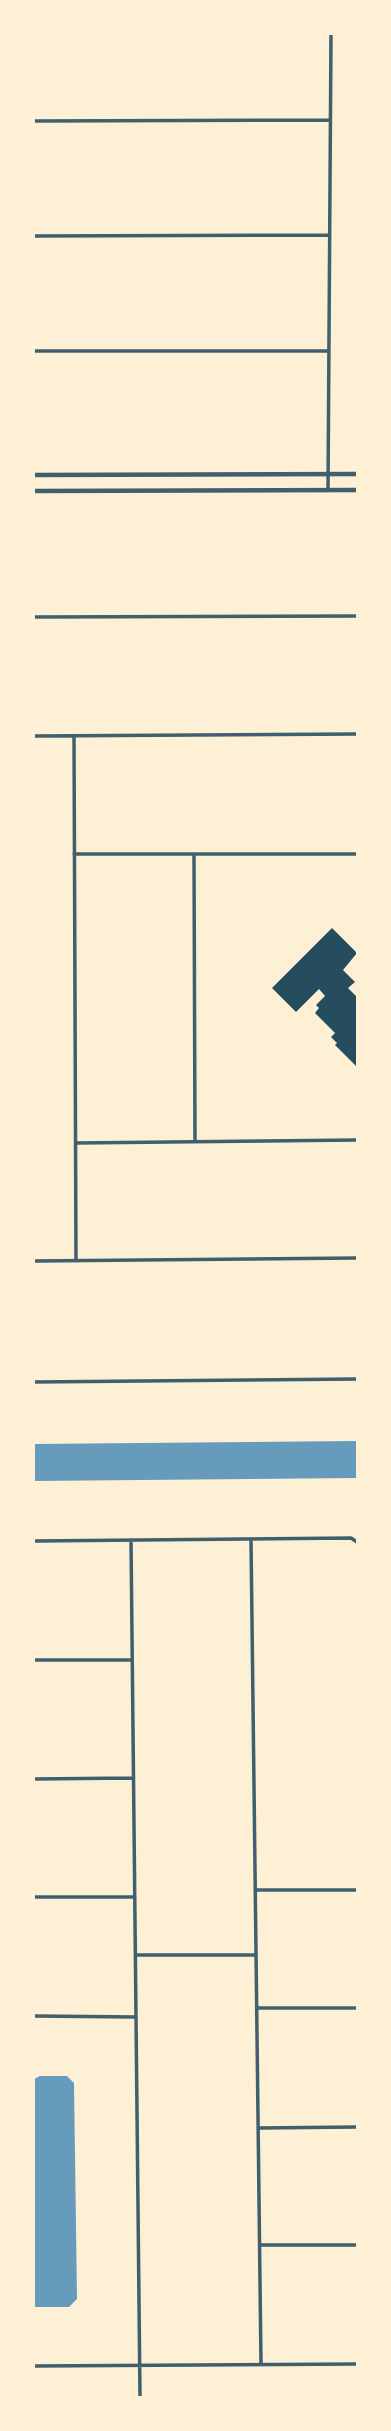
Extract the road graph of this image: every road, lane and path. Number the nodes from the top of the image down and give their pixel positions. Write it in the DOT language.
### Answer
graph roads {
  1 [pos="331,34"];
  2 [pos="329,120"];
  3 [pos="34,121"];
  4 [pos="329,235"];
  5 [pos="34,236"];
  6 [pos="34,351"];
  7 [pos="328,351"];
  8 [pos="327,474"];
  9 [pos="357,474"];
  10 [pos="34,475"];
  11 [pos="328,490"];
  12 [pos="357,490"];
  13 [pos="34,491"];
  14 [pos="357,616"];
  15 [pos="34,617"];
  16 [pos="357,734"];
  17 [pos="34,736"];
  18 [pos="74,736"];
  19 [pos="74,854"];
  20 [pos="357,854"];
  21 [pos="194,855"];
  22 [pos="357,1140"];
  23 [pos="195,1141"];
  24 [pos="76,1143"];
  25 [pos="357,1258"];
  26 [pos="76,1261"];
  27 [pos="34,1262"];
  28 [pos="357,1379"];
  29 [pos="34,1382"];
  30 [pos="251,1539"];
  31 [pos="131,1540"];
  32 [pos="34,1541"];
  33 [pos="357,1542"];
  34 [pos="34,1660"];
  35 [pos="132,1660"];
  36 [pos="133,1778"];
  37 [pos="34,1779"];
  38 [pos="255,1890"];
  39 [pos="357,1890"];
  40 [pos="34,1897"];
  41 [pos="135,1897"];
  42 [pos="136,1955"];
  43 [pos="256,1955"];
  44 [pos="257,2008"];
  45 [pos="357,2008"];
  46 [pos="34,2016"];
  47 [pos="136,2017"];
  48 [pos="357,2127"];
  49 [pos="258,2128"];
  50 [pos="260,2245"];
  51 [pos="357,2245"];
  52 [pos="261,2364"];
  53 [pos="357,2364"];
  54 [pos="140,2365"];
  55 [pos="34,2366"];
  56 [pos="140,2397"];
  1 -- 2 [label="street"];
  2 -- 3 [label="street"];
  2 -- 4 [label="street"];
  4 -- 5 [label="street"];
  4 -- 7 [label="street"];
  6 -- 7 [label="street"];
  7 -- 8 [label="street"];
  8 -- 9 [label="street"];
  8 -- 10 [label="street"];
  8 -- 11 [label="street"];
  11 -- 12 [label="street"];
  11 -- 13 [label="street"];
  14 -- 15 [label="street"];
  16 -- 18 [label="street"];
  17 -- 18 [label="street"];
  18 -- 19 [label="street"];
  19 -- 21 [label="street"];
  19 -- 24 [label="street"];
  20 -- 21 [label="street"];
  21 -- 23 [label="street"];
  22 -- 23 [label="street"];
  23 -- 24 [label="street"];
  24 -- 26 [label="street"];
  25 -- 26 [label="street"];
  26 -- 27 [label="street"];
  28 -- 29 [label="street"];
  30 -- 31 [label="street"];
  30 -- 33 [label="street"];
  30 -- 38 [label="street"];
  31 -- 32 [label="street"];
  31 -- 35 [label="street"];
  34 -- 35 [label="street"];
  35 -- 36 [label="street"];
  36 -- 37 [label="street"];
  36 -- 41 [label="street"];
  38 -- 39 [label="street"];
  38 -- 43 [label="street"];
  40 -- 41 [label="street"];
  41 -- 42 [label="street"];
  42 -- 43 [label="street"];
  42 -- 47 [label="street"];
  43 -- 44 [label="street"];
  44 -- 45 [label="street"];
  44 -- 49 [label="street"];
  46 -- 47 [label="street"];
  47 -- 54 [label="street"];
  48 -- 49 [label="street"];
  49 -- 50 [label="street"];
  50 -- 51 [label="street"];
  50 -- 52 [label="street"];
  52 -- 53 [label="street"];
  52 -- 54 [label="street"];
  54 -- 55 [label="street"];
  54 -- 56 [label="street"];
}
